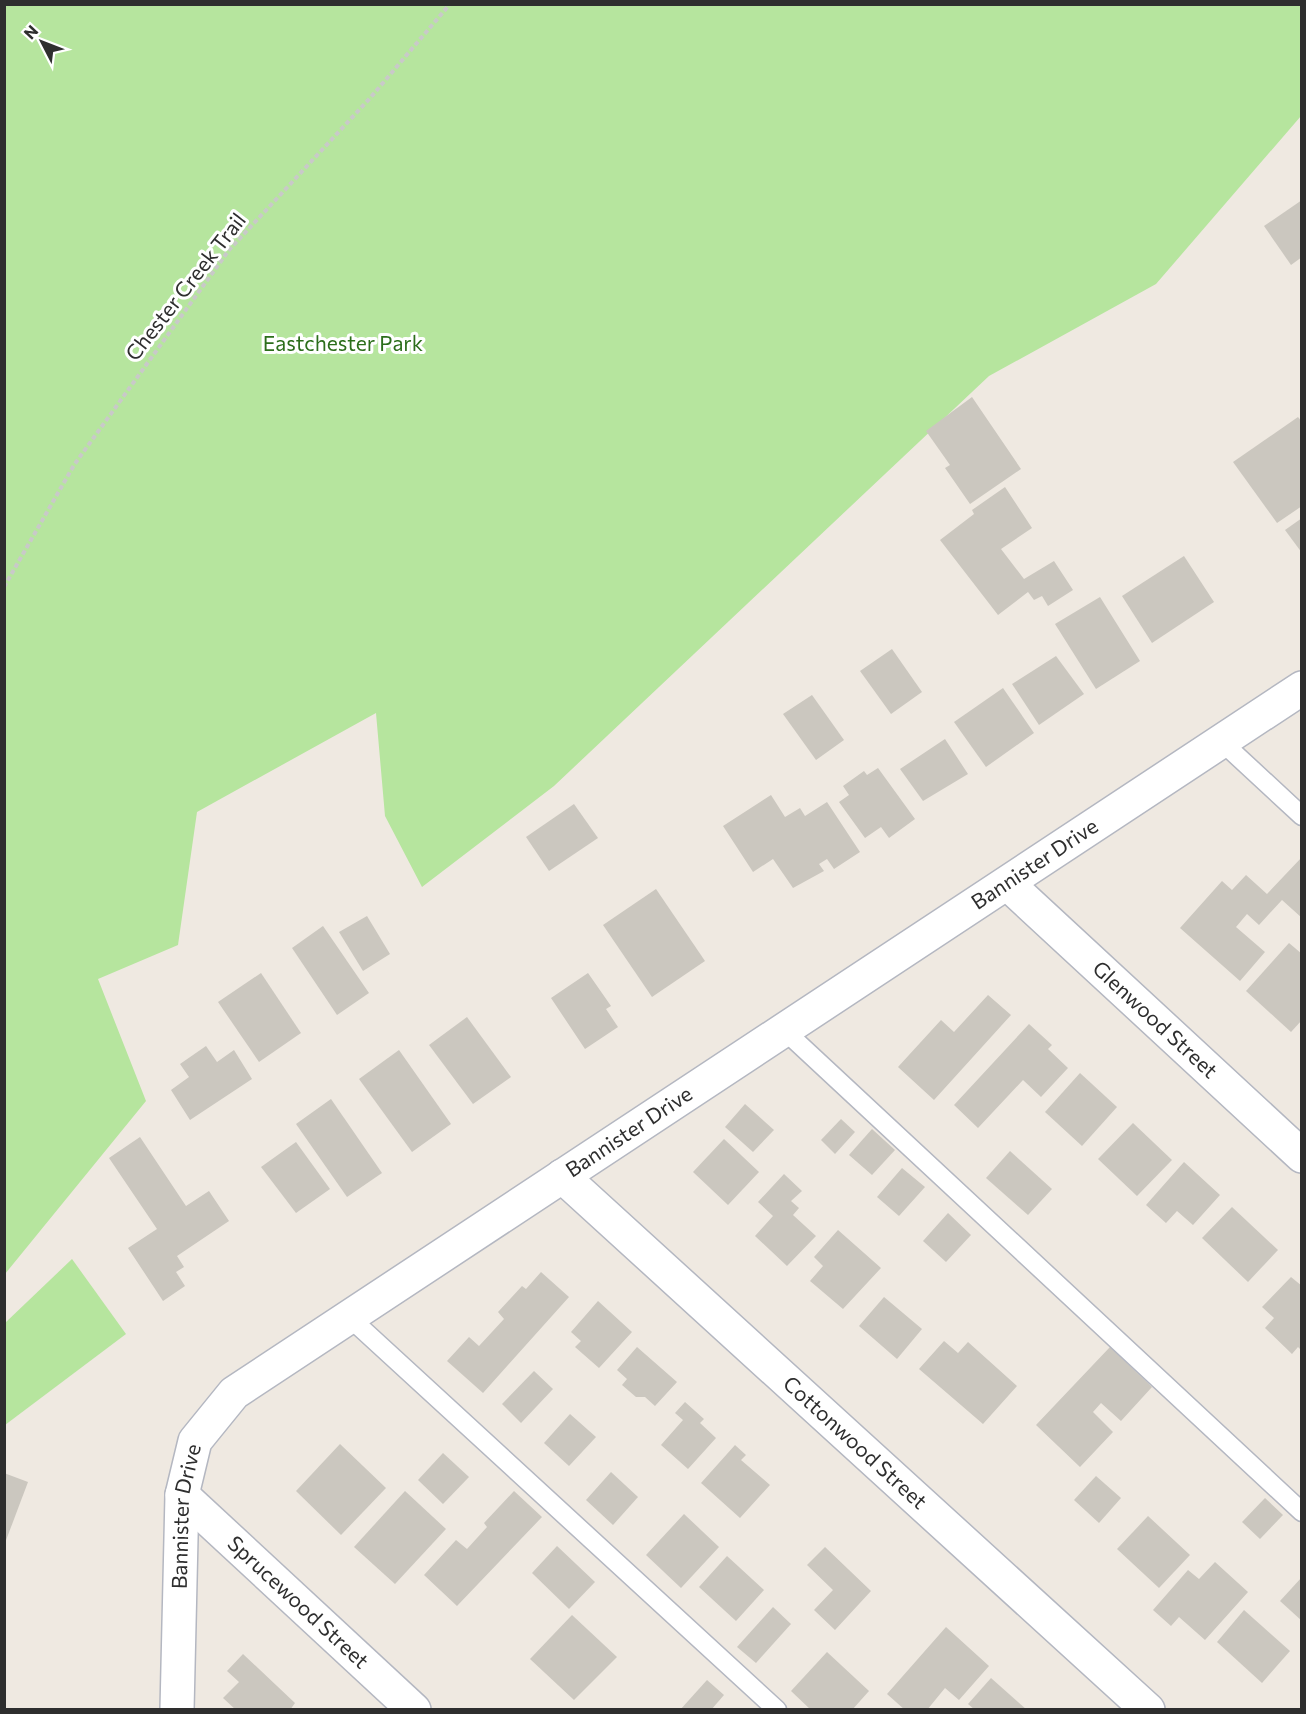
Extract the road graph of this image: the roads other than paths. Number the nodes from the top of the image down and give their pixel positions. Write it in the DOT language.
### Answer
graph roads {
  1 [pos="1302,688"];
  2 [pos="1221,741"];
  3 [pos="1302,816"];
  4 [pos="1008,884"];
  5 [pos="785,1031"];
  6 [pos="1302,1156"];
  7 [pos="562,1176"];
  8 [pos="348,1317"];
  9 [pos="182,1495"];
  10 [pos="1302,1512"];
  11 [pos="177,1710"];
  12 [pos="414,1710"];
  13 [pos="777,1710"];
  14 [pos="1148,1710"];
  1 -- 2 [label="street, Bannister Drive"];
  2 -- 3 [label="lane"];
  2 -- 4 [label="street, Bannister Drive"];
  4 -- 5 [label="street, Bannister Drive"];
  4 -- 6 [label="street, Glenwood Street"];
  5 -- 7 [label="street, Bannister Drive"];
  5 -- 10 [label="lane"];
  7 -- 8 [label="street, Bannister Drive"];
  7 -- 14 [label="street, Cottonwood Street"];
  8 -- 9 [label="street, Bannister Drive"];
  8 -- 13 [label="lane"];
  9 -- 11 [label="street, Bannister Drive"];
  9 -- 12 [label="street, Sprucewood Street"];
}
